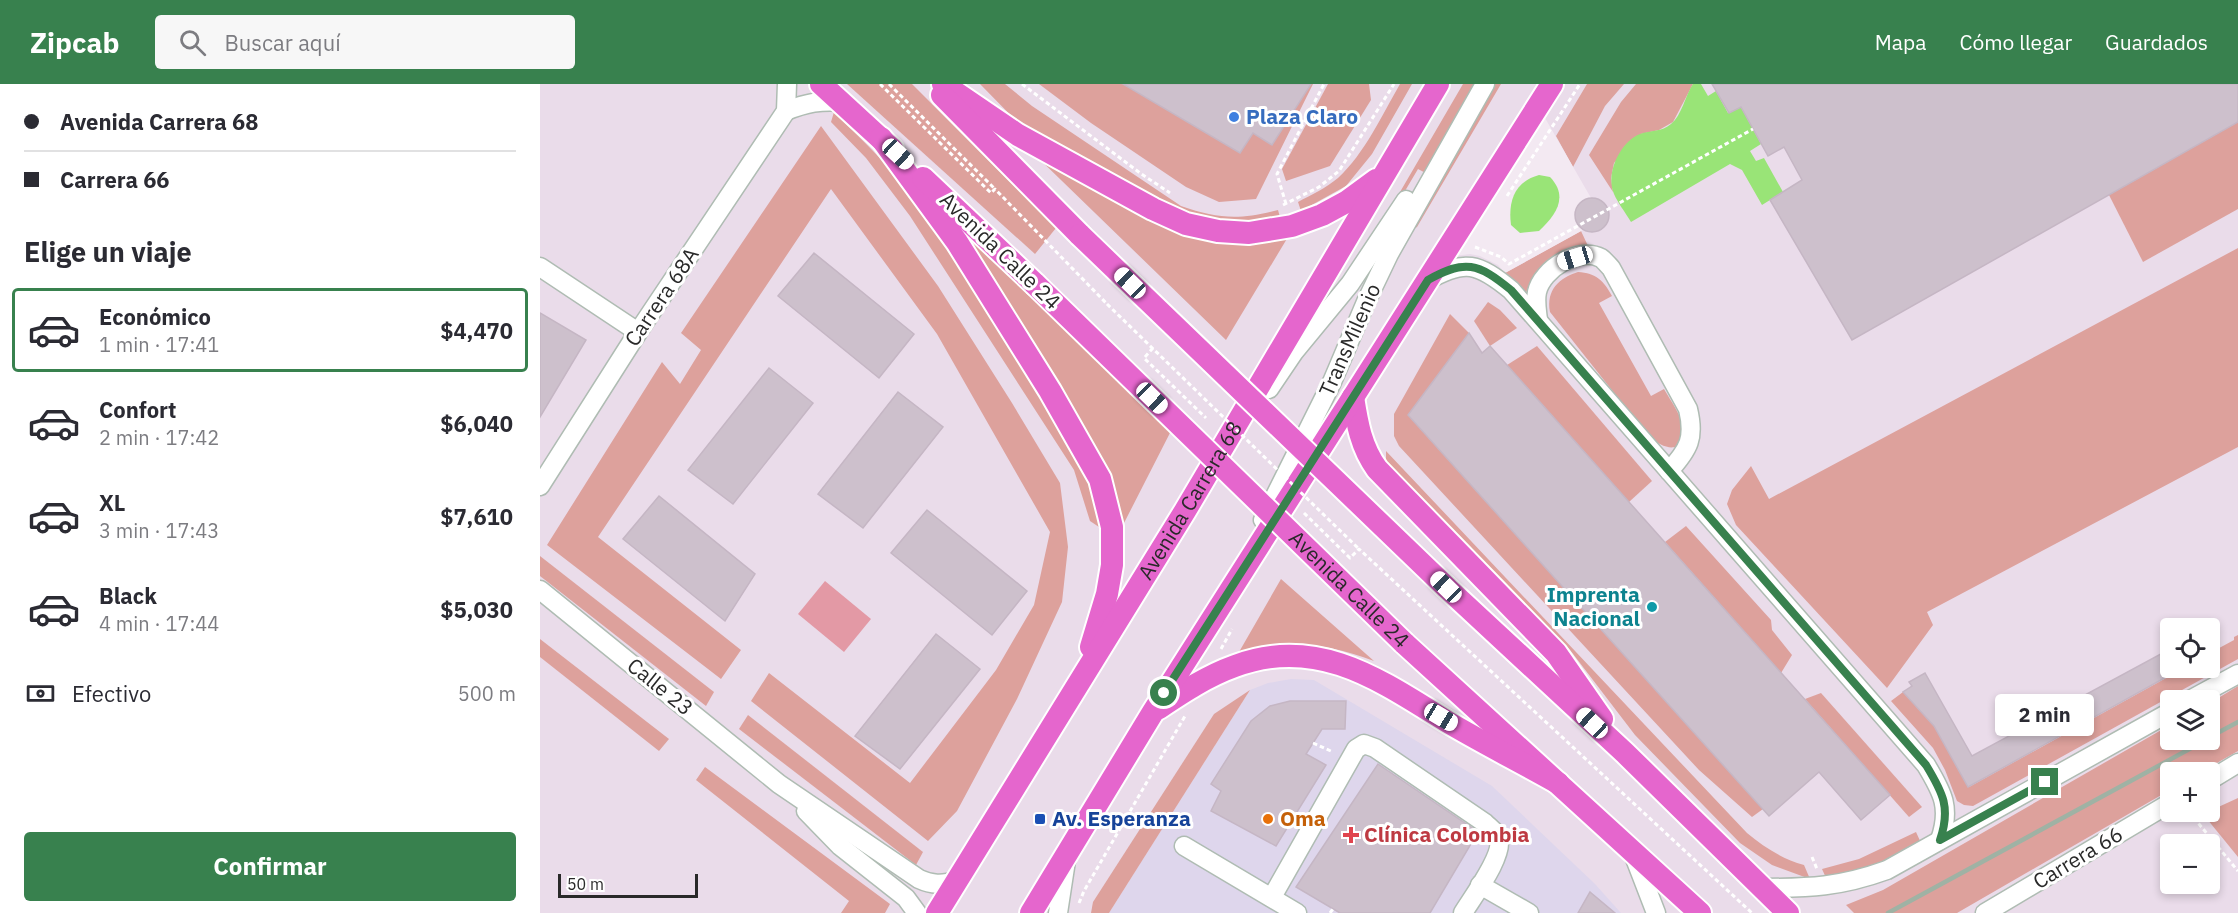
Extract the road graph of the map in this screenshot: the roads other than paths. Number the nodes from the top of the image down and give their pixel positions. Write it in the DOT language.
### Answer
graph roads {
  1 [pos="787,84"];
  2 [pos="821,84"];
  3 [pos="931,84"];
  4 [pos="943,84"];
  5 [pos="964,84"];
  6 [pos="1438,84"];
  7 [pos="1472,84"];
  8 [pos="1485,84"];
  9 [pos="1552,84"];
  10 [pos="842,102"];
  11 [pos="786,111"];
  12 [pos="1018,135"];
  13 [pos="881,138"];
  14 [pos="1384,174"];
  15 [pos="1416,194"];
  16 [pos="540,267"];
  17 [pos="1428,280"];
  18 [pos="1538,320"];
  19 [pos="638,332"];
  20 [pos="1353,397"];
  21 [pos="1669,471"];
  22 [pos="540,486"];
  23 [pos="1154,561"];
  24 [pos="540,590"];
  25 [pos="1224,600"];
  26 [pos="2238,674"];
  27 [pos="1078,683"];
  28 [pos="2208,690"];
  29 [pos="1153,712"];
  30 [pos="2160,718"];
  31 [pos="1624,753"];
  32 [pos="2238,763"];
  33 [pos="2220,774"];
  34 [pos="1558,783"];
  35 [pos="779,784"];
  36 [pos="2160,809"];
  37 [pos="1940,840"];
  38 [pos="1184,846"];
  39 [pos="1630,849"];
  40 [pos="1067,856"];
  41 [pos="957,881"];
  42 [pos="1480,885"];
  43 [pos="1761,888"];
  44 [pos="1272,897"];
  45 [pos="1290,911"];
  46 [pos="917,913"];
  47 [pos="937,913"];
  48 [pos="1031,913"];
  49 [pos="1058,913"];
  50 [pos="1463,913"];
  51 [pos="1529,913"];
  52 [pos="1656,913"];
  53 [pos="1700,913"];
  54 [pos="1788,913"];
  55 [pos="1985,913"];
  1 -- 11 [label="street"];
  2 -- 10 [label="main road, Avenida Calle 24"];
  3 -- 31 [label="main road, bridge"];
  4 -- 12 [label="main road"];
  5 -- 12 [label="main road"];
  6 -- 14 [label="main road, Avenida Carrera 68"];
  7 -- 15 [label="street, TransMilenio"];
  8 -- 15 [label="street, TransMilenio"];
  9 -- 17 [label="main road"];
  10 -- 11 [label="street"];
  10 -- 13 [label="main road, Avenida Calle 24"];
  11 -- 19 [label="street, Carrera 68A"];
  12 -- 14 [label="main road"];
  13 -- 27 [label="main road"];
  13 -- 34 [label="main road, Avenida Calle 24, bridge"];
  14 -- 23 [label="main road, Avenida Carrera 68"];
  15 -- 23 [label="street, TransMilenio"];
  15 -- 25 [label="street, TransMilenio"];
  16 -- 19 [label="street"];
  17 -- 18 [label="street"];
  17 -- 20 [label="main road"];
  18 -- 21 [label="street"];
  18 -- 21 [label="street"];
  19 -- 22 [label="street, Carrera 68A"];
  20 -- 25 [label="main road"];
  20 -- 31 [label="main road"];
  21 -- 37 [label="street"];
  23 -- 27 [label="main road, Avenida Carrera 68"];
  24 -- 35 [label="street, Calle 23"];
  25 -- 29 [label="main road"];
  26 -- 28 [label="street"];
  27 -- 41 [label="main road, Avenida Carrera 68"];
  29 -- 34 [label="main road"];
  29 -- 40 [label="main road"];
  30 -- 37 [label="street"];
  31 -- 43 [label="main road"];
  32 -- 33 [label="street"];
  34 -- 39 [label="main road, Avenida Calle 24"];
  35 -- 41 [label="street, Calle 23"];
  35 -- 46 [label="street, Calle 23"];
  36 -- 55 [label="street, Carrera 66"];
  37 -- 43 [label="street"];
  38 -- 44 [label="street"];
  39 -- 52 [label="street"];
  39 -- 53 [label="main road, Avenida Calle 24"];
  40 -- 48 [label="main road"];
  40 -- 49 [label="street"];
  41 -- 47 [label="main road, Avenida Carrera 68"];
  42 -- 44 [label="street"];
  42 -- 50 [label="street"];
  42 -- 51 [label="street"];
  43 -- 54 [label="main road"];
  44 -- 45 [label="street"];
}
